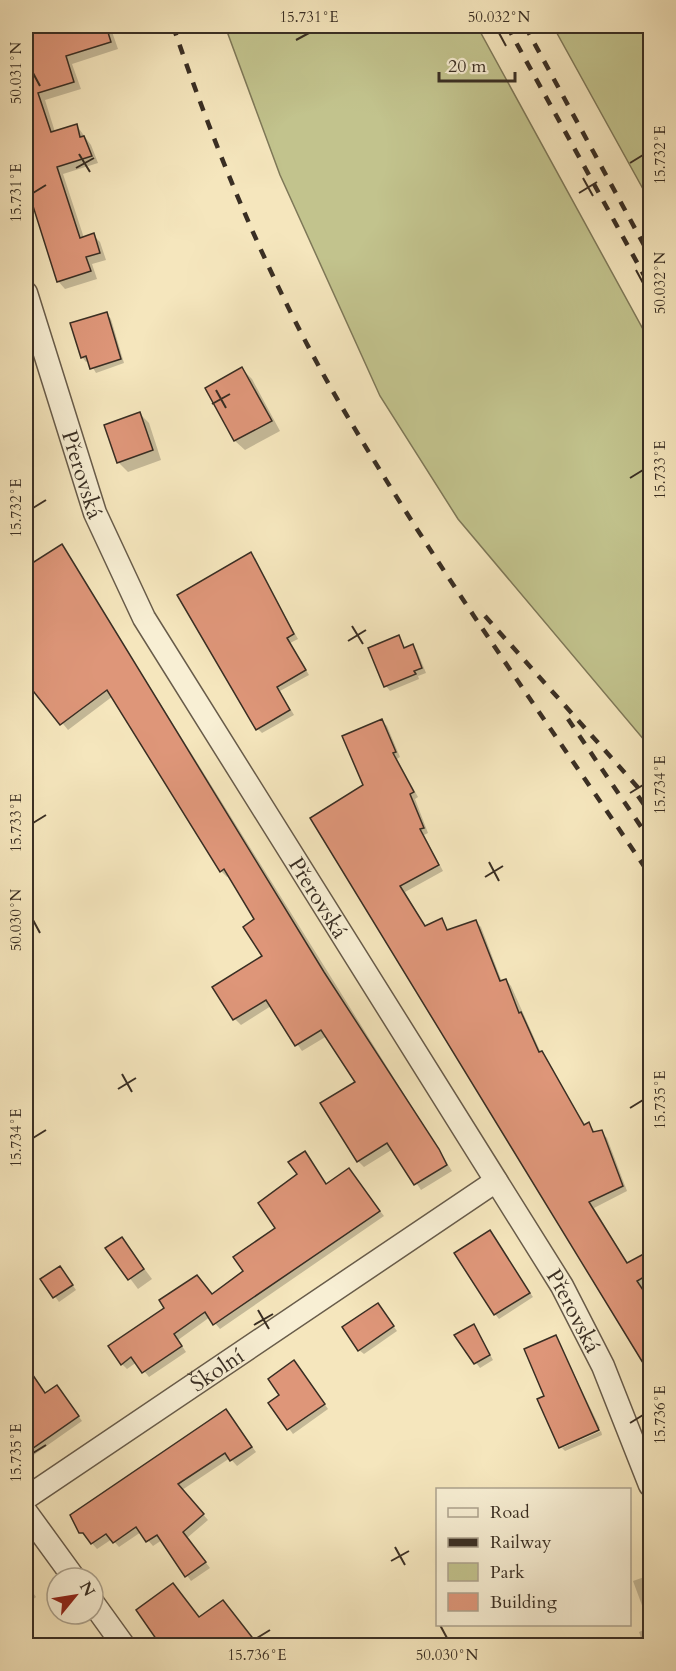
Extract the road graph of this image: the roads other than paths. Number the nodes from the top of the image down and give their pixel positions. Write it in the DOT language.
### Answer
graph roads {
  1 [pos="26,293"];
  2 [pos="496,1181"];
  3 [pos="651,1485"];
  4 [pos="26,1498"];
  5 [pos="26,1512"];
  6 [pos="65,1566"];
  7 [pos="105,1620"];
  8 [pos="124,1646"];
  1 -- 2 [label="street, Přerovská"];
  2 -- 3 [label="street, Přerovská"];
  2 -- 4 [label="street, Školní"];
  5 -- 6 [label="street"];
  7 -- 8 [label="street"];
}
